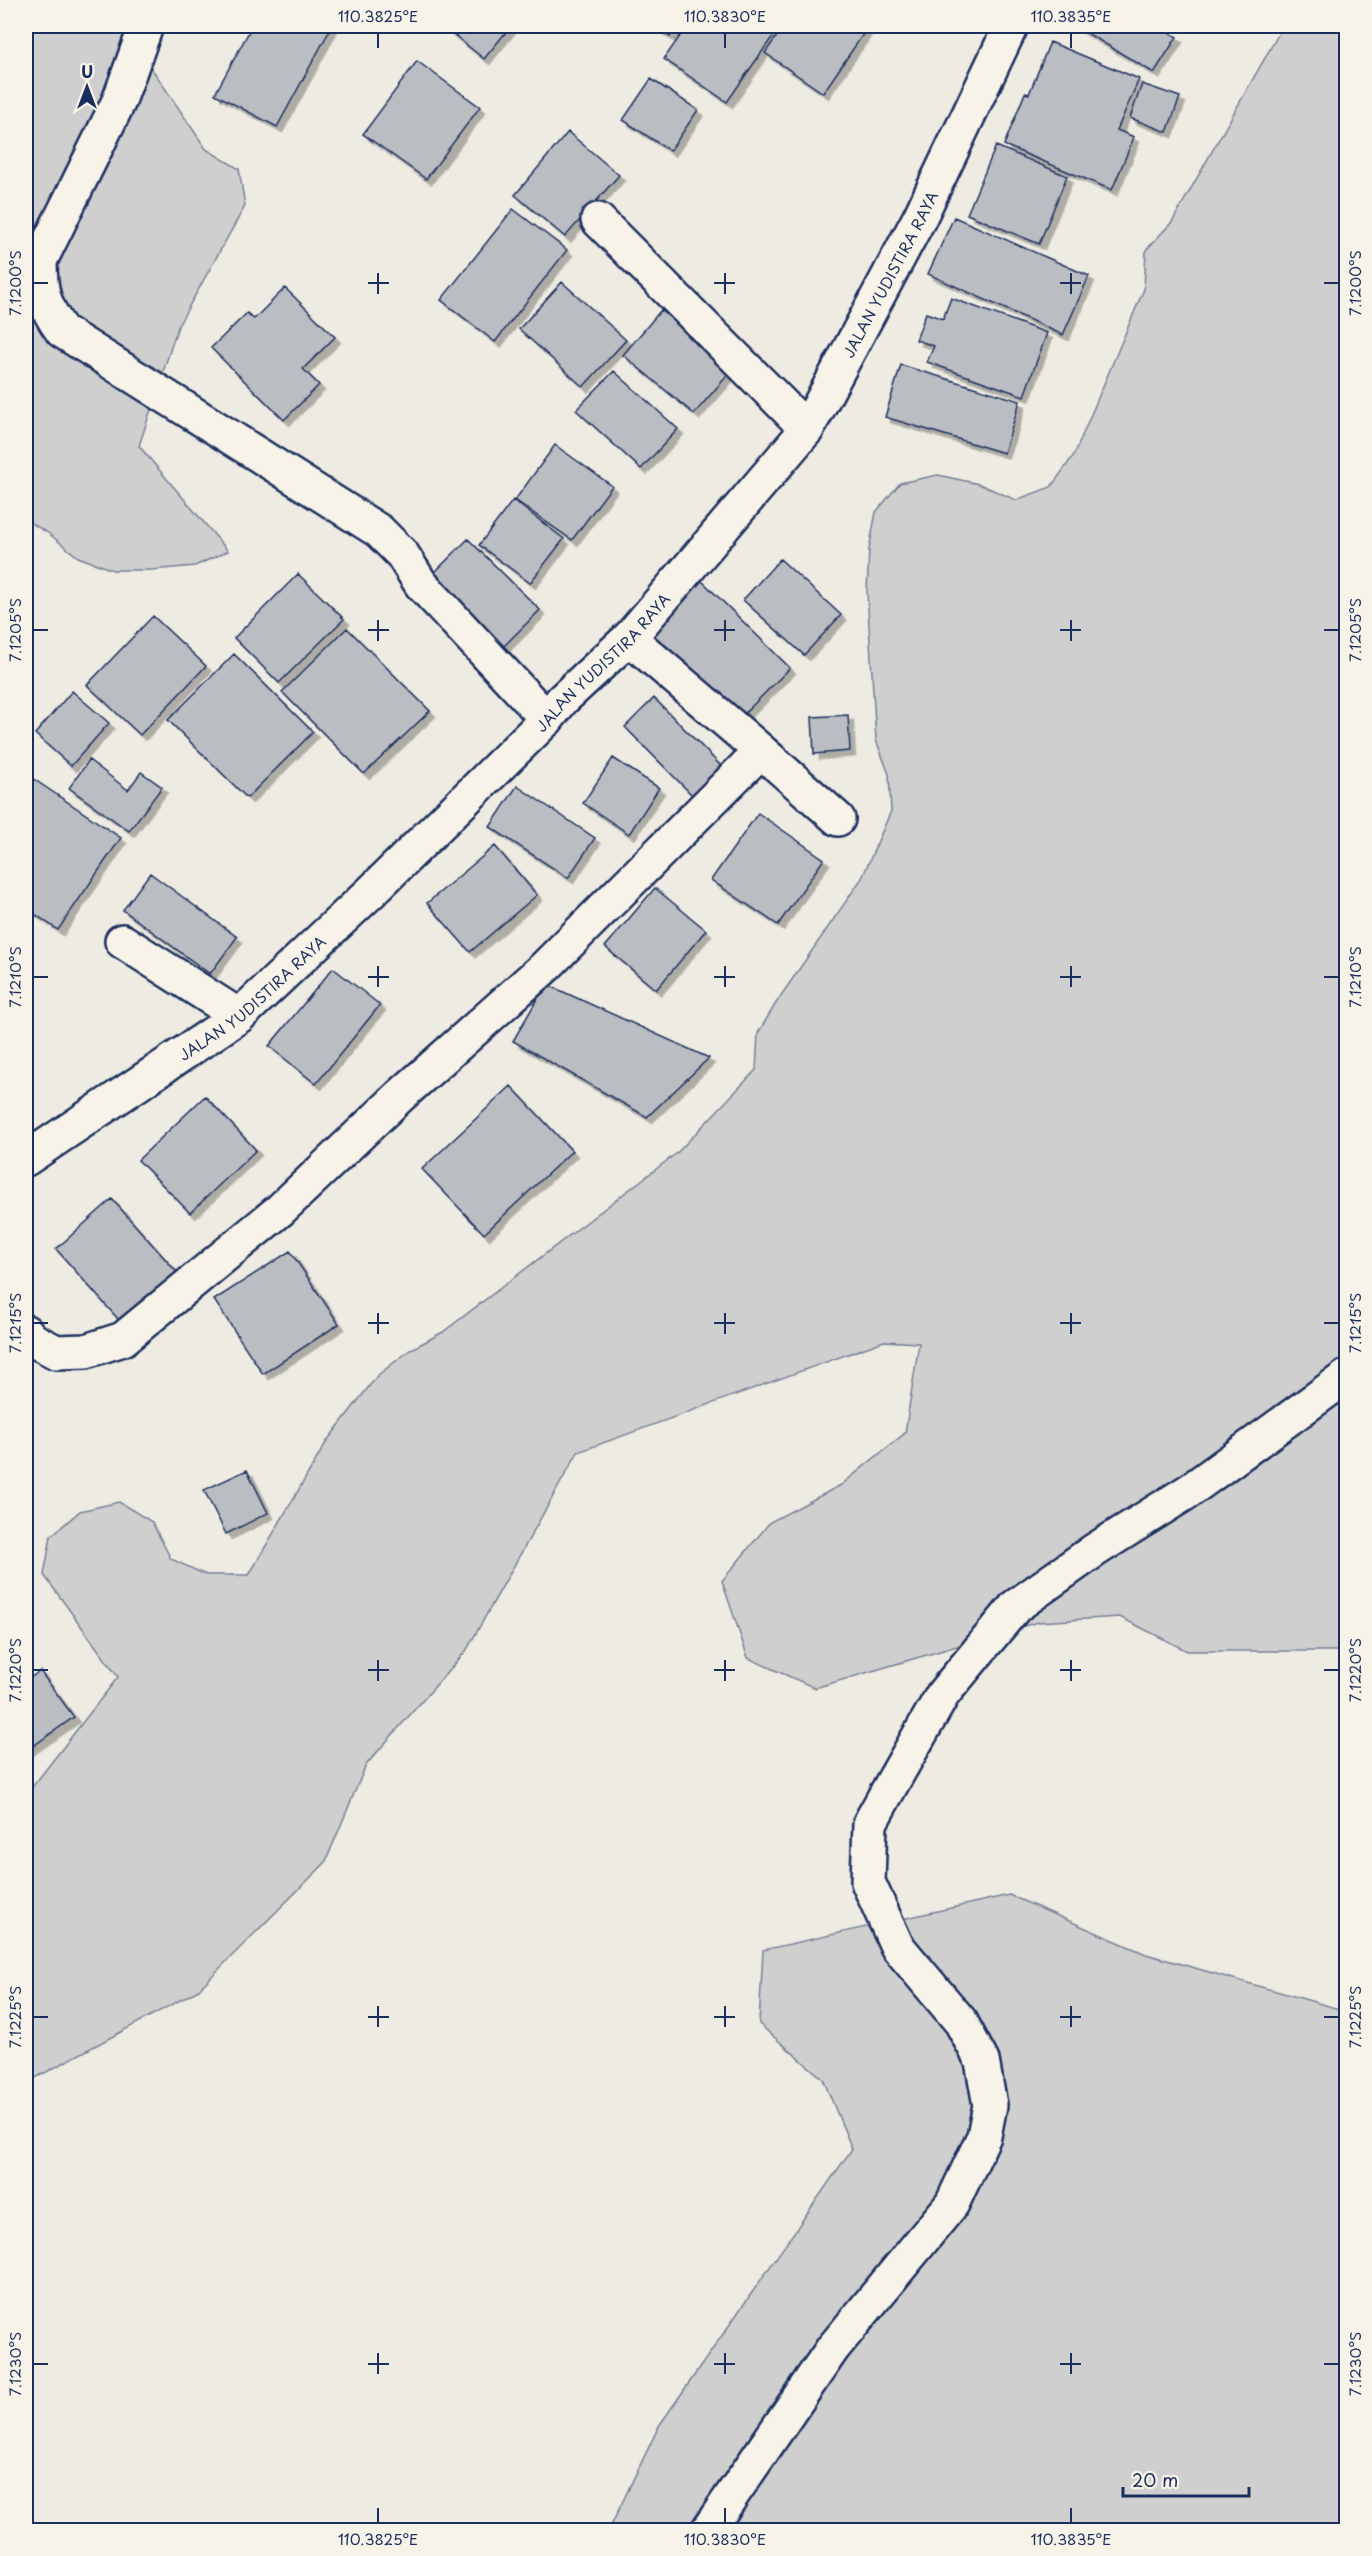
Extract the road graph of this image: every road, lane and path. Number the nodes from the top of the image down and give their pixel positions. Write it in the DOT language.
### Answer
graph roads {
  1 [pos="146,26"];
  2 [pos="1011,26"];
  3 [pos="598,220"];
  4 [pos="807,429"];
  5 [pos="629,638"];
  6 [pos="547,719"];
  7 [pos="761,752"];
  8 [pos="838,819"];
  9 [pos="122,941"];
  10 [pos="239,1016"];
  11 [pos="26,1159"];
  12 [pos="28,1339"];
  13 [pos="1347,1377"];
  14 [pos="708,2530"];
  1 -- 6 [label="street"];
  2 -- 4 [label="street, JALAN YUDISTIRA RAYA"];
  3 -- 4 [label="street"];
  4 -- 5 [label="street, JALAN YUDISTIRA RAYA"];
  5 -- 6 [label="street, JALAN YUDISTIRA RAYA"];
  5 -- 7 [label="street"];
  6 -- 10 [label="street, JALAN YUDISTIRA RAYA"];
  7 -- 8 [label="street"];
  7 -- 12 [label="street"];
  9 -- 10 [label="street"];
  10 -- 11 [label="street, JALAN YUDISTIRA RAYA"];
  13 -- 14 [label="street"];
}
